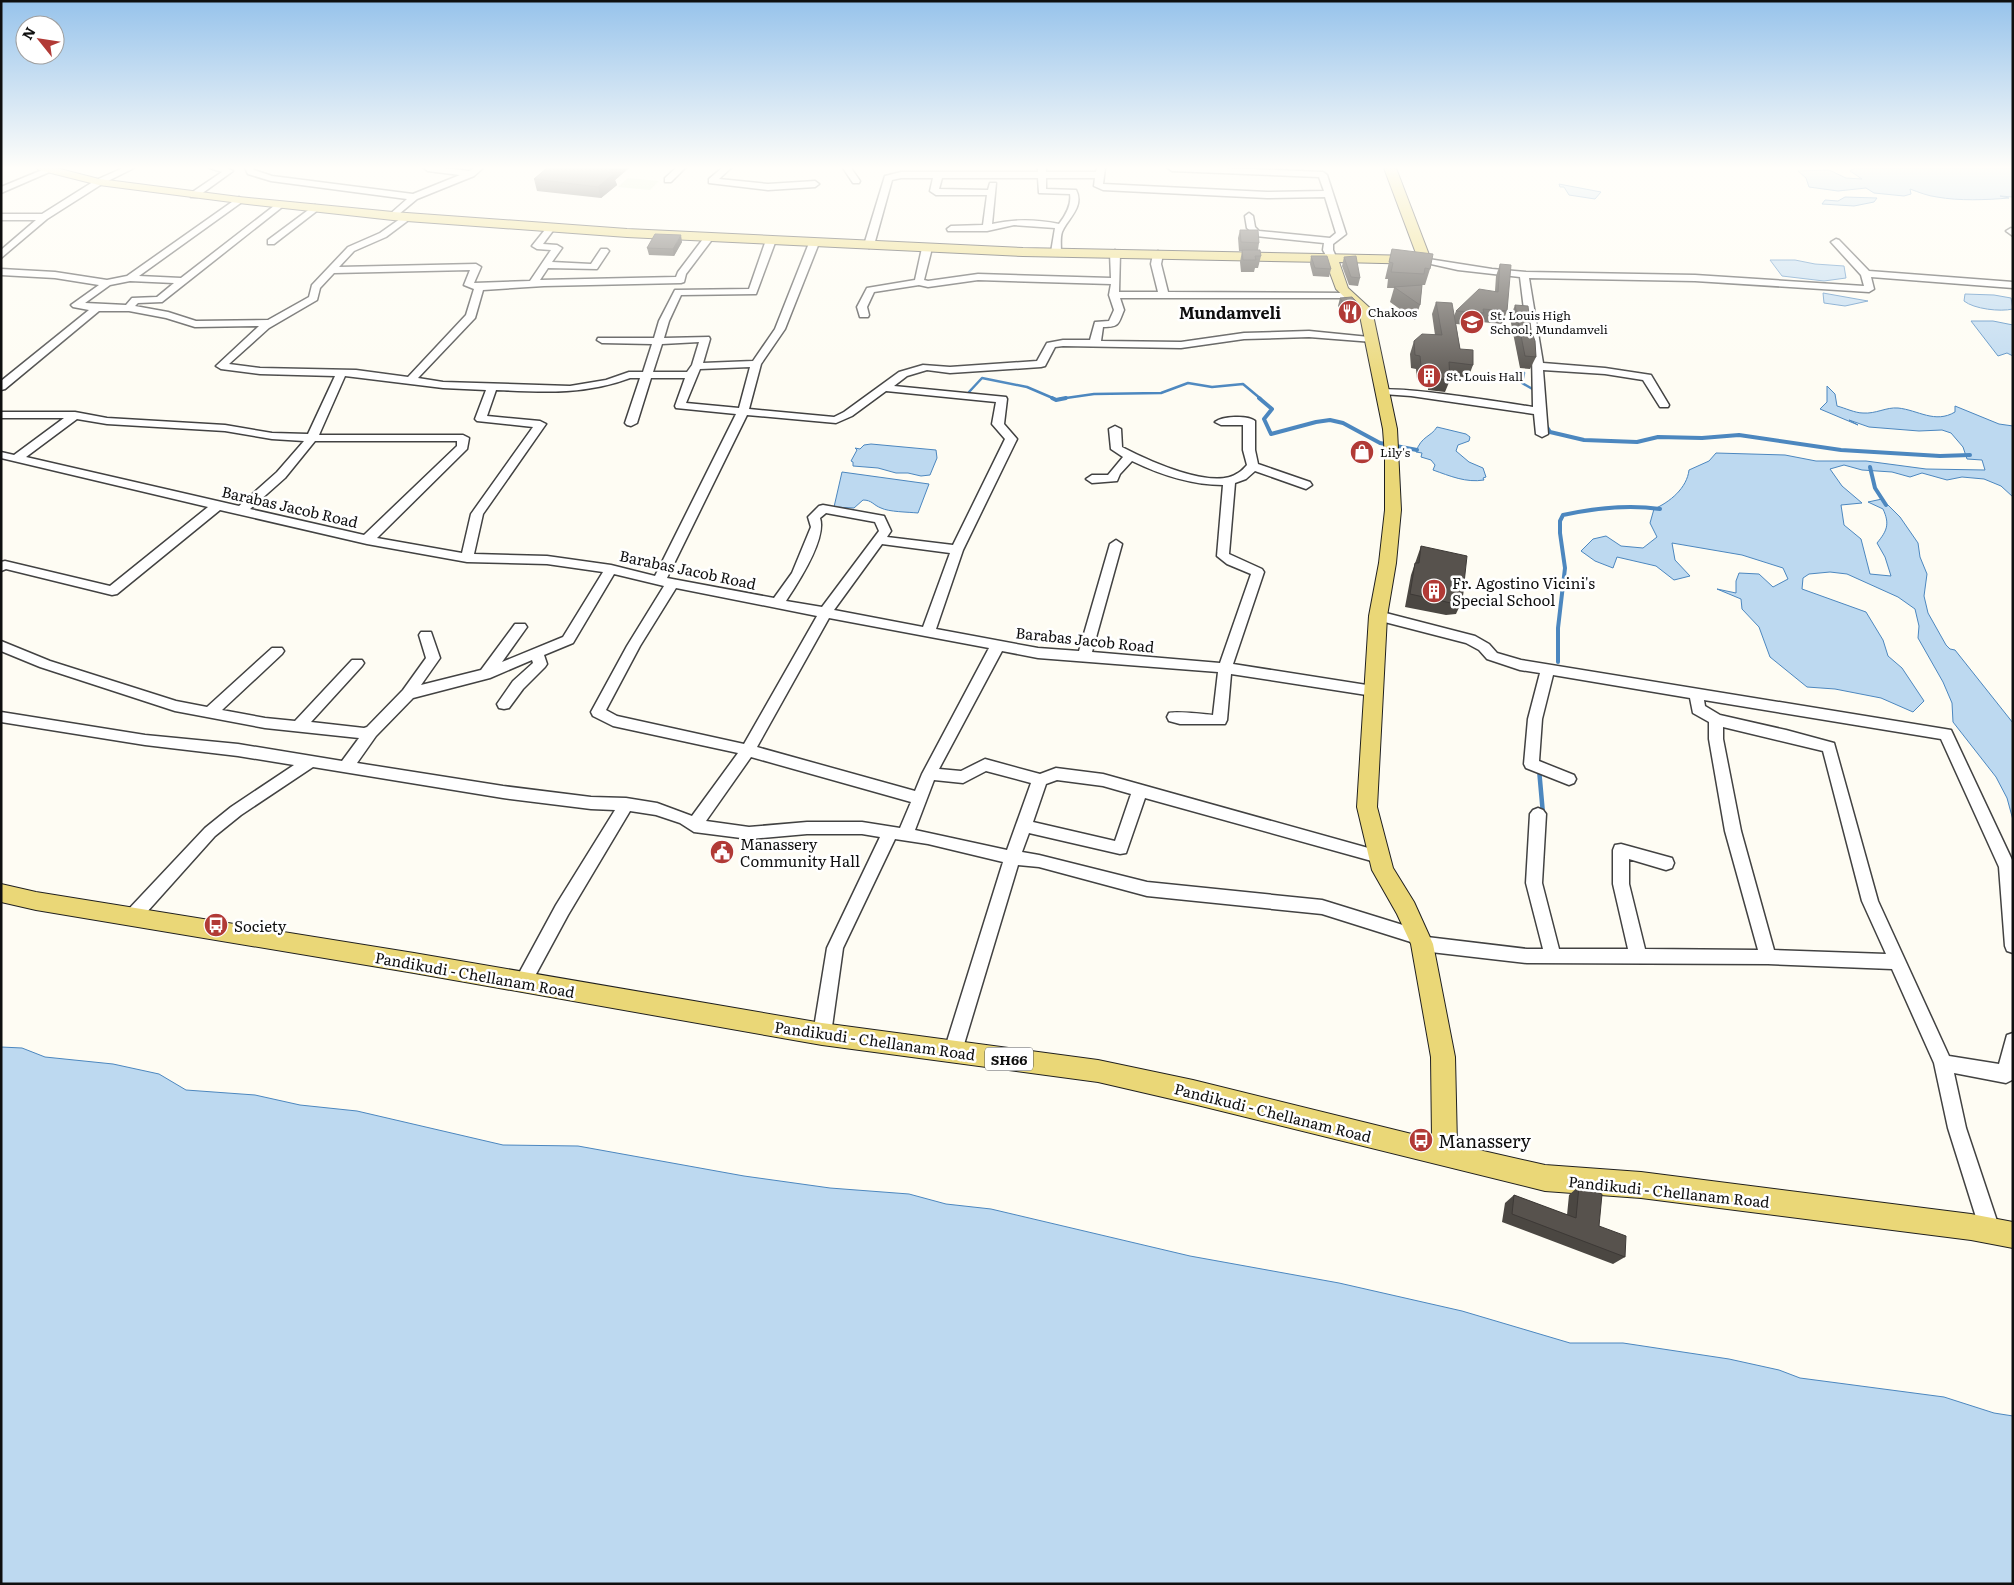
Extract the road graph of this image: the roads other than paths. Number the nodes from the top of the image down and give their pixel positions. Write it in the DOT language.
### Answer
graph roads {
  1 [pos="15,242"];
  2 [pos="180,242"];
  3 [pos="234,242"];
  4 [pos="366,242"];
  5 [pos="539,242"];
  6 [pos="705,242"];
  7 [pos="770,242"];
  8 [pos="799,242"];
  9 [pos="870,242"];
  10 [pos="1057,242"];
  11 [pos="1330,242"];
  12 [pos="1418,242"];
  13 [pos="1836,242"];
  14 [pos="814,243"];
  15 [pos="869,245"];
  16 [pos="927,248"];
  17 [pos="604,251"];
  18 [pos="1056,252"];
  19 [pos="1115,253"];
  20 [pos="1158,254"];
  21 [pos="1,255"];
  22 [pos="1332,259"];
  23 [pos="1425,260"];
  24 [pos="546,265"];
  25 [pos="331,270"];
  26 [pos="1,272"];
  27 [pos="1866,274"];
  28 [pos="1524,276"];
  29 [pos="130,278"];
  30 [pos="681,280"];
  31 [pos="184,281"];
  32 [pos="1116,281"];
  33 [pos="106,282"];
  34 [pos="919,282"];
  35 [pos="532,285"];
  36 [pos="2013,285"];
  37 [pos="479,287"];
  38 [pos="678,292"];
  39 [pos="1114,295"];
  40 [pos="1346,295"];
  41 [pos="1164,296"];
  42 [pos="97,308"];
  43 [pos="129,308"];
  44 [pos="864,315"];
  45 [pos="270,323"];
  46 [pos="602,340"];
  47 [pos="1369,340"];
  48 [pos="658,341"];
  49 [pos="1095,343"];
  50 [pos="756,364"];
  51 [pos="1537,366"];
  52 [pos="694,371"];
  53 [pos="340,373"];
  54 [pos="648,374"];
  55 [pos="411,380"];
  56 [pos="1,387"];
  57 [pos="492,387"];
  58 [pos="885,388"];
  59 [pos="1382,391"];
  60 [pos="1664,405"];
  61 [pos="1539,411"];
  62 [pos="743,412"];
  63 [pos="75,415"];
  64 [pos="1,416"];
  65 [pos="1221,422"];
  66 [pos="631,423"];
  67 [pos="1115,429"];
  68 [pos="1542,434"];
  69 [pos="312,438"];
  70 [pos="1,456"];
  71 [pos="1130,457"];
  72 [pos="16,459"];
  73 [pos="1252,466"];
  74 [pos="1092,479"];
  75 [pos="1229,482"];
  76 [pos="1306,485"];
  77 [pos="217,506"];
  78 [pos="241,511"];
  79 [pos="367,540"];
  80 [pos="878,540"];
  81 [pos="1116,544"];
  82 [pos="957,550"];
  83 [pos="467,558"];
  84 [pos="1,567"];
  85 [pos="611,569"];
  86 [pos="659,581"];
  87 [pos="673,583"];
  88 [pos="777,603"];
  89 [pos="825,613"];
  90 [pos="1378,616"];
  91 [pos="520,626"];
  92 [pos="928,632"];
  93 [pos="426,635"];
  94 [pos="1,646"];
  95 [pos="998,646"];
  96 [pos="277,651"];
  97 [pos="536,653"];
  98 [pos="1084,656"];
  99 [pos="357,663"];
  100 [pos="1224,668"];
  101 [pos="1548,669"];
  102 [pos="485,674"];
  103 [pos="1373,691"];
  104 [pos="1696,693"];
  105 [pos="408,694"];
  106 [pos="504,704"];
  107 [pos="210,713"];
  108 [pos="1,717"];
  109 [pos="1174,717"];
  110 [pos="1716,720"];
  111 [pos="298,728"];
  112 [pos="372,732"];
  113 [pos="748,750"];
  114 [pos="308,763"];
  115 [pos="345,768"];
  116 [pos="929,774"];
  117 [pos="1569,779"];
  118 [pos="1040,780"];
  119 [pos="1140,790"];
  120 [pos="919,798"];
  121 [pos="626,804"];
  122 [pos="1538,814"];
  123 [pos="694,826"];
  124 [pos="1024,826"];
  125 [pos="897,834"];
  126 [pos="1013,856"];
  127 [pos="1380,857"];
  128 [pos="1666,863"];
  129 [pos="1,893"];
  130 [pos="132,917"];
  131 [pos="1421,940"];
  132 [pos="2013,946"];
  133 [pos="1553,956"];
  134 [pos="1638,956"];
  135 [pos="1768,957"];
  136 [pos="1899,962"];
  137 [pos="523,982"];
  138 [pos="822,1034"];
  139 [pos="2013,1041"];
  140 [pos="953,1051"];
  141 [pos="1943,1063"];
  142 [pos="2011,1069"];
  143 [pos="1445,1155"];
  144 [pos="2001,1232"];
  1 -- 21 [label="street"];
  2 -- 29 [label="street"];
  3 -- 31 [label="street"];
  4 -- 25 [label="street"];
  5 -- 24 [label="street"];
  6 -- 30 [label="street"];
  7 -- 38 [label="street"];
  8 -- 14 [label="main road"];
  9 -- 15 [label="street"];
  10 -- 18 [label="street"];
  11 -- 22 [label="street"];
  12 -- 23 [label="main road"];
  13 -- 27 [label="street"];
  14 -- 15 [label="main road"];
  14 -- 50 [label="street"];
  15 -- 16 [label="main road"];
  16 -- 18 [label="main road"];
  16 -- 34 [label="street"];
  17 -- 24 [label="street"];
  18 -- 19 [label="main road"];
  19 -- 20 [label="main road"];
  19 -- 32 [label="street"];
  20 -- 22 [label="main road"];
  20 -- 41 [label="street"];
  22 -- 23 [label="main road"];
  22 -- 40 [label="main road"];
  23 -- 28 [label="street"];
  24 -- 35 [label="street"];
  25 -- 37 [label="street"];
  25 -- 45 [label="street"];
  26 -- 33 [label="street"];
  27 -- 28 [label="street"];
  27 -- 36 [label="street"];
  28 -- 51 [label="street"];
  29 -- 31 [label="street"];
  29 -- 33 [label="street"];
  30 -- 35 [label="street"];
  30 -- 38 [label="street"];
  31 -- 43 [label="street"];
  32 -- 34 [label="street"];
  32 -- 39 [label="street"];
  33 -- 42 [label="street"];
  34 -- 44 [label="street"];
  35 -- 37 [label="street"];
  37 -- 55 [label="street"];
  38 -- 48 [label="street"];
  39 -- 41 [label="street"];
  39 -- 49 [label="street"];
  40 -- 41 [label="street"];
  40 -- 47 [label="main road"];
  42 -- 43 [label="street"];
  42 -- 56 [label="street"];
  43 -- 45 [label="street"];
  45 -- 53 [label="street"];
  46 -- 48 [label="street"];
  47 -- 49 [label="street"];
  47 -- 59 [label="main road"];
  48 -- 52 [label="street"];
  48 -- 54 [label="street"];
  49 -- 58 [label="street"];
  50 -- 52 [label="street"];
  50 -- 62 [label="street"];
  51 -- 60 [label="street"];
  51 -- 61 [label="street"];
  52 -- 54 [label="street"];
  52 -- 62 [label="street"];
  53 -- 55 [label="street"];
  53 -- 69 [label="street"];
  54 -- 57 [label="street"];
  54 -- 66 [label="street"];
  55 -- 57 [label="street"];
  57 -- 83 [label="street"];
  58 -- 62 [label="street"];
  58 -- 82 [label="street"];
  59 -- 61 [label="street"];
  59 -- 90 [label="main road"];
  61 -- 68 [label="street"];
  62 -- 86 [label="street"];
  63 -- 64 [label="street"];
  63 -- 69 [label="street"];
  63 -- 72 [label="street"];
  65 -- 73 [label="street"];
  67 -- 71 [label="street"];
  69 -- 78 [label="street"];
  69 -- 79 [label="street"];
  70 -- 72 [label="street, Barabas Jacob Road"];
  71 -- 74 [label="street"];
  71 -- 75 [label="street"];
  72 -- 77 [label="street, Barabas Jacob Road"];
  73 -- 75 [label="street"];
  73 -- 76 [label="street"];
  75 -- 100 [label="street"];
  77 -- 78 [label="street, Barabas Jacob Road"];
  77 -- 84 [label="street"];
  78 -- 79 [label="street, Barabas Jacob Road"];
  79 -- 83 [label="street, Barabas Jacob Road"];
  80 -- 82 [label="street"];
  80 -- 88 [label="street"];
  80 -- 89 [label="street"];
  81 -- 98 [label="street"];
  82 -- 92 [label="street"];
  83 -- 85 [label="street, Barabas Jacob Road"];
  85 -- 86 [label="street, Barabas Jacob Road"];
  85 -- 97 [label="street"];
  86 -- 87 [label="street, Barabas Jacob Road"];
  87 -- 88 [label="street, Barabas Jacob Road"];
  87 -- 113 [label="street"];
  88 -- 89 [label="street, Barabas Jacob Road"];
  89 -- 92 [label="street, Barabas Jacob Road"];
  89 -- 113 [label="street"];
  90 -- 101 [label="street"];
  90 -- 103 [label="main road"];
  91 -- 102 [label="street"];
  92 -- 95 [label="street, Barabas Jacob Road"];
  93 -- 105 [label="street"];
  94 -- 107 [label="street"];
  95 -- 98 [label="street, Barabas Jacob Road"];
  95 -- 116 [label="street"];
  96 -- 107 [label="street"];
  97 -- 102 [label="street"];
  97 -- 106 [label="street"];
  98 -- 100 [label="street, Barabas Jacob Road"];
  99 -- 111 [label="street"];
  100 -- 103 [label="street, Barabas Jacob Road"];
  100 -- 109 [label="street"];
  101 -- 104 [label="street"];
  101 -- 117 [label="street"];
  102 -- 105 [label="street"];
  103 -- 127 [label="main road"];
  104 -- 110 [label="street"];
  104 -- 132 [label="street"];
  105 -- 112 [label="street"];
  107 -- 111 [label="street"];
  108 -- 114 [label="street"];
  110 -- 135 [label="street"];
  110 -- 136 [label="street"];
  111 -- 112 [label="street"];
  112 -- 115 [label="street"];
  113 -- 120 [label="street"];
  113 -- 123 [label="street"];
  114 -- 115 [label="street"];
  114 -- 130 [label="street"];
  115 -- 121 [label="street"];
  116 -- 118 [label="street"];
  116 -- 120 [label="street"];
  118 -- 119 [label="street"];
  118 -- 124 [label="street"];
  119 -- 124 [label="street"];
  119 -- 127 [label="street"];
  120 -- 125 [label="street"];
  121 -- 123 [label="street"];
  121 -- 137 [label="street"];
  122 -- 133 [label="street"];
  123 -- 125 [label="street"];
  124 -- 126 [label="street"];
  125 -- 126 [label="street"];
  125 -- 138 [label="street"];
  126 -- 131 [label="street"];
  126 -- 140 [label="street"];
  127 -- 131 [label="main road"];
  128 -- 134 [label="street"];
  129 -- 130 [label="main road, Pandikudi - Chellanam Road / SH66"];
  130 -- 137 [label="main road, Pandikudi - Chellanam Road / SH66"];
  131 -- 133 [label="street"];
  131 -- 143 [label="main road"];
  133 -- 134 [label="street"];
  134 -- 135 [label="street"];
  135 -- 136 [label="street"];
  136 -- 141 [label="street"];
  137 -- 138 [label="main road, Pandikudi - Chellanam Road / SH66"];
  138 -- 140 [label="main road, Pandikudi - Chellanam Road / SH66"];
  139 -- 142 [label="street"];
  140 -- 143 [label="main road, Pandikudi - Chellanam Road / SH66"];
  141 -- 142 [label="street"];
  141 -- 144 [label="street"];
  143 -- 144 [label="main road, Pandikudi - Chellanam Road / SH66"];
}
